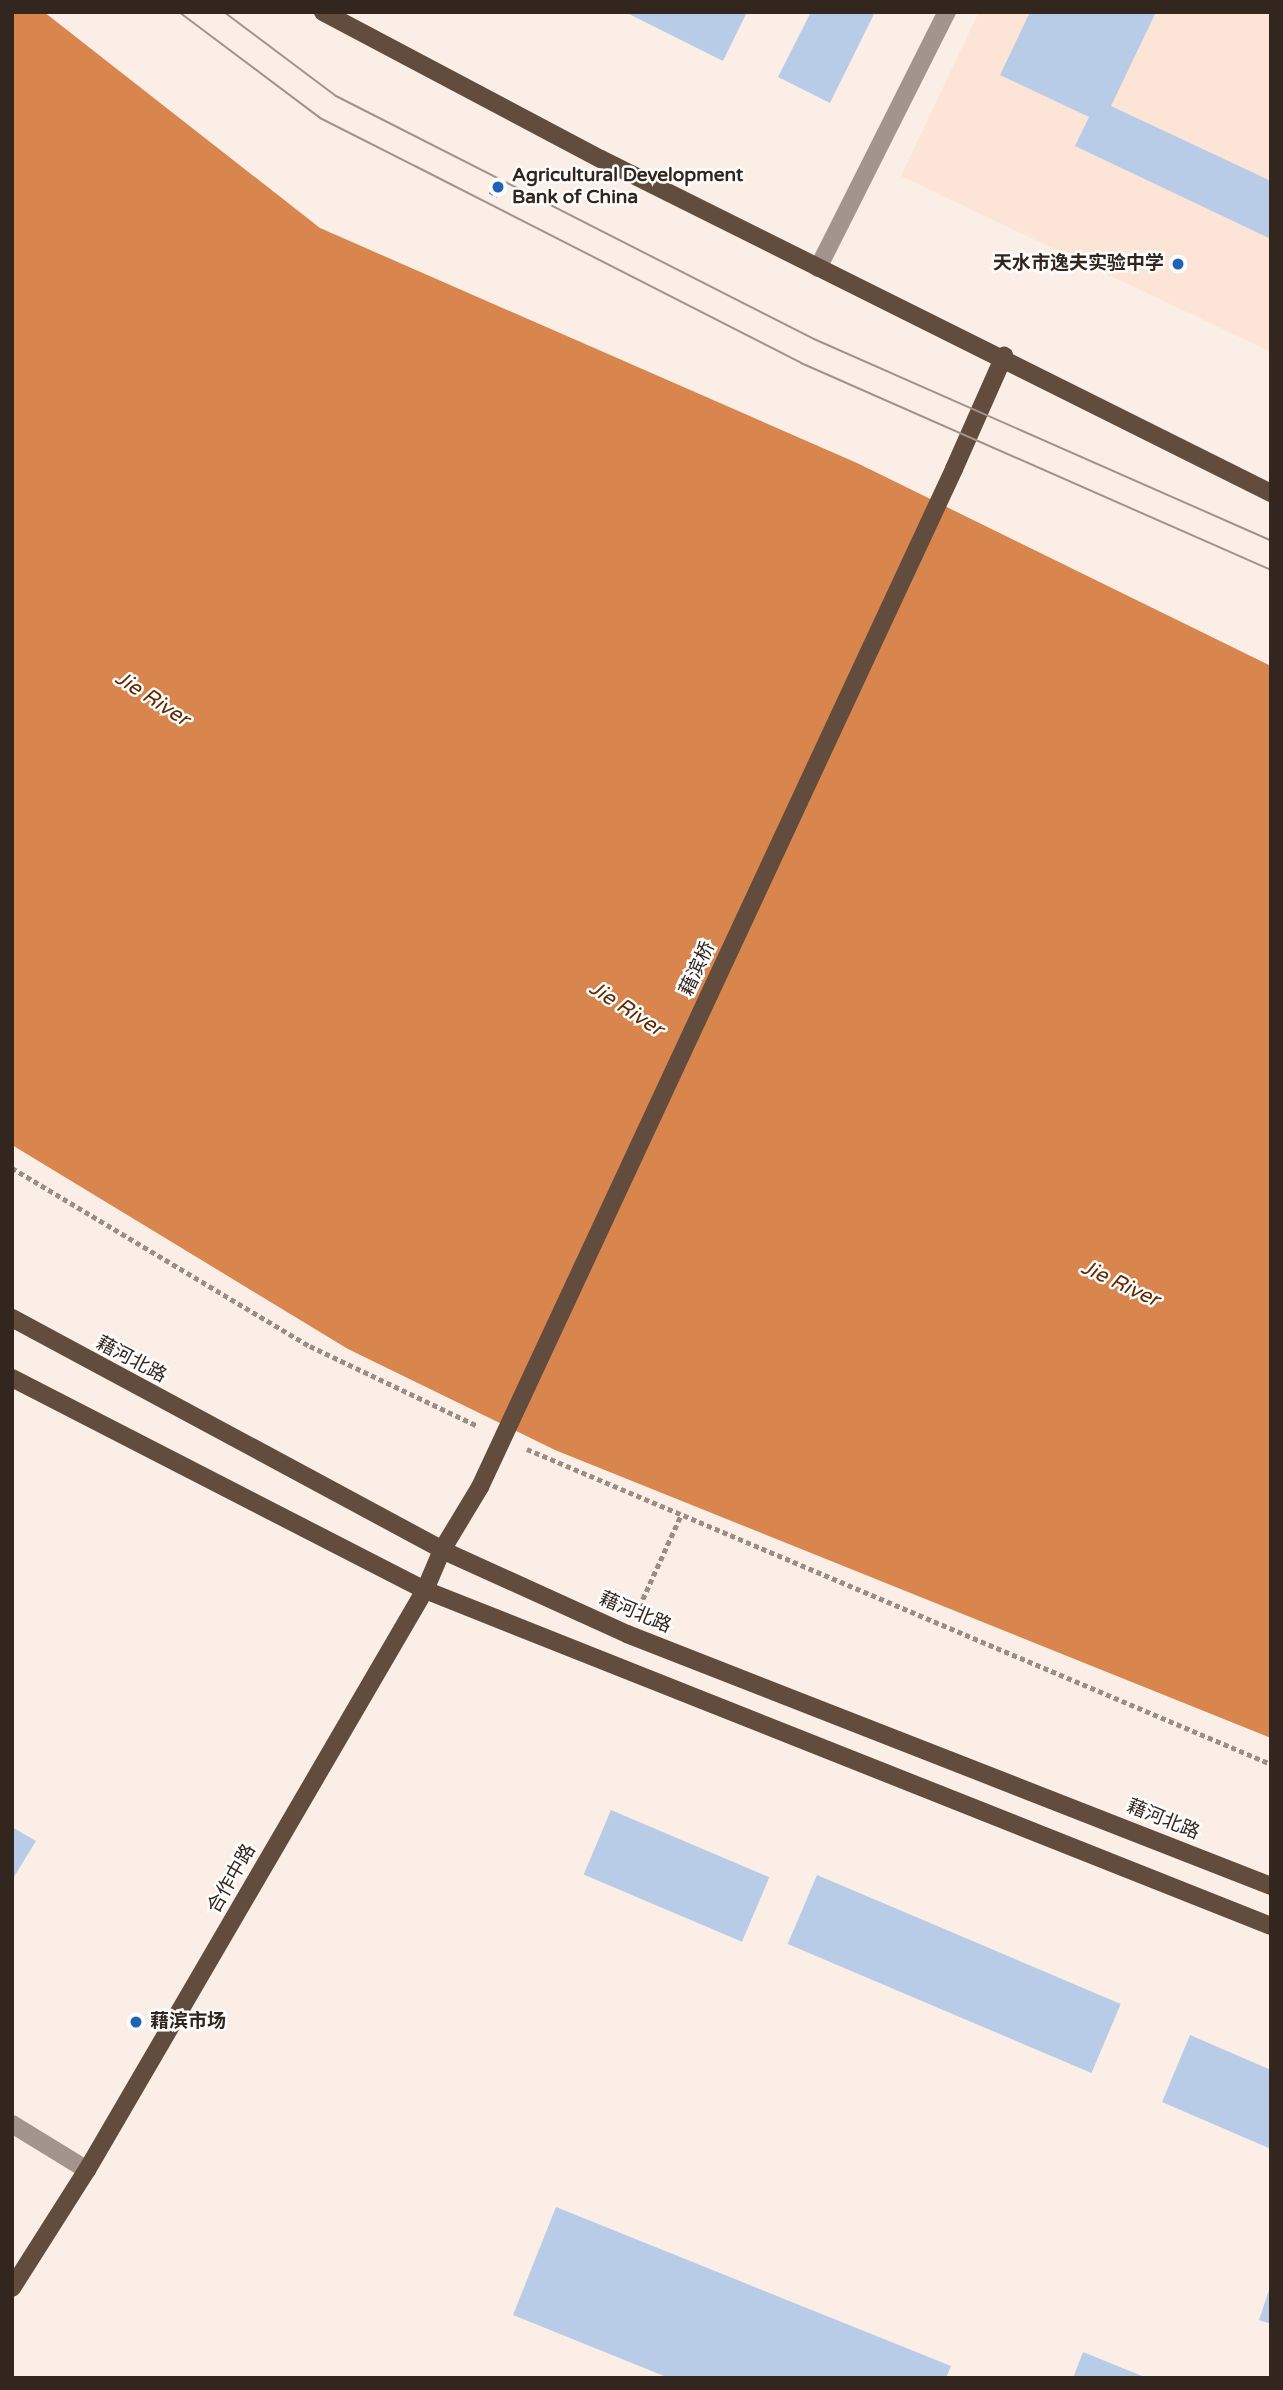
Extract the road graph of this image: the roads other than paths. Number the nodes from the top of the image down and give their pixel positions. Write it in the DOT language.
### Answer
graph roads {
  1 [pos="323,12"];
  2 [pos="947,12"];
  3 [pos="818,268"];
  4 [pos="1004,356"];
  5 [pos="1271,493"];
  6 [pos="12,1318"];
  7 [pos="12,1378"];
  8 [pos="480,1487"];
  9 [pos="442,1550"];
  10 [pos="425,1590"];
  11 [pos="1271,1886"];
  12 [pos="1271,1926"];
  13 [pos="12,2124"];
  14 [pos="87,2170"];
  15 [pos="12,2288"];
  1 -- 3 [label="main road"];
  2 -- 3 [label="street"];
  3 -- 4 [label="main road"];
  4 -- 5 [label="main road"];
  4 -- 8 [label="main road, 藉滨桥, bridge"];
  6 -- 9 [label="main road, 藉河北路"];
  7 -- 10 [label="main road"];
  8 -- 9 [label="main road, 合作中路"];
  9 -- 10 [label="main road, 合作中路"];
  9 -- 11 [label="main road, 藉河北路"];
  10 -- 12 [label="main road"];
  10 -- 14 [label="main road, 合作中路"];
  13 -- 14 [label="street"];
  14 -- 15 [label="main road, 合作中路"];
}
